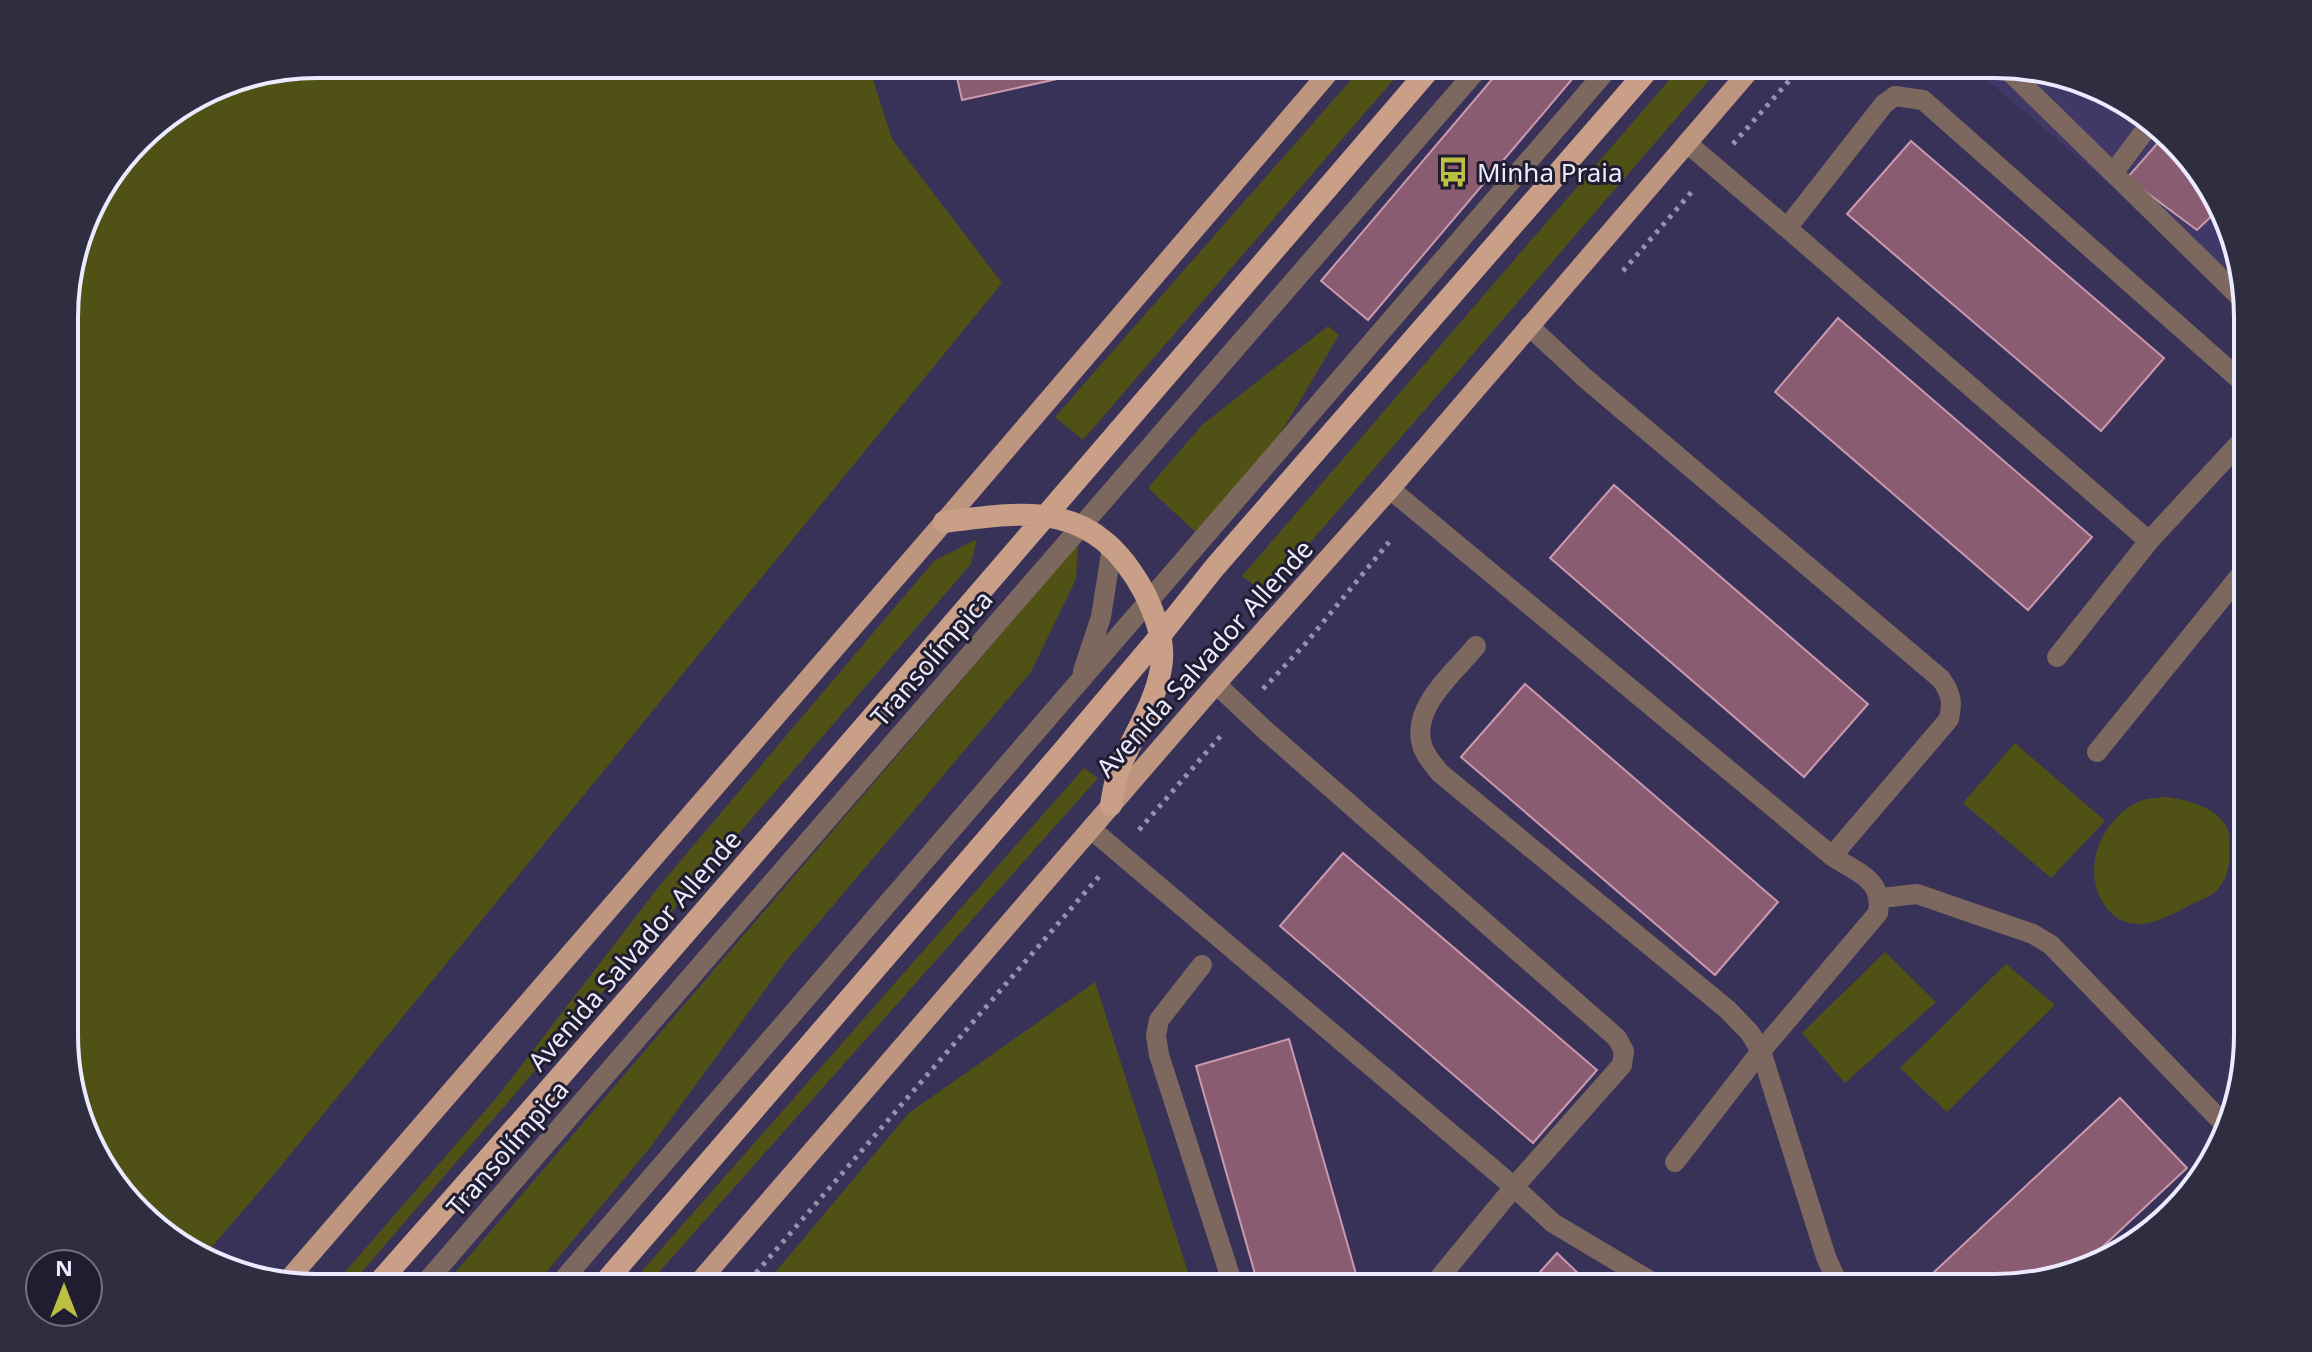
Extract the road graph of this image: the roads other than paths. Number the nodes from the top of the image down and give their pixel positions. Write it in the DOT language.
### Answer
graph roads {
  1 [pos="1324,78"];
  2 [pos="1422,78"];
  3 [pos="1470,78"];
  4 [pos="1600,78"];
  5 [pos="1641,78"];
  6 [pos="1743,78"];
  7 [pos="2018,79"];
  8 [pos="2145,131"];
  9 [pos="1687,143"];
  10 [pos="2113,173"];
  11 [pos="1787,228"];
  12 [pos="2231,289"];
  13 [pos="1529,326"];
  14 [pos="2233,374"];
  15 [pos="2233,450"];
  16 [pos="1390,489"];
  17 [pos="1047,515"];
  18 [pos="944,522"];
  19 [pos="1081,526"];
  20 [pos="2149,541"];
  21 [pos="1112,547"];
  22 [pos="2233,584"];
  23 [pos="1149,602"];
  24 [pos="1160,636"];
  25 [pos="1476,646"];
  26 [pos="2057,657"];
  27 [pos="1079,683"];
  28 [pos="1216,684"];
  29 [pos="2097,752"];
  30 [pos="1111,805"];
  31 [pos="1091,829"];
  32 [pos="1832,856"];
  33 [pos="1881,898"];
  34 [pos="1202,965"];
  35 [pos="1761,1051"];
  36 [pos="2219,1118"];
  37 [pos="1675,1162"];
  38 [pos="1514,1187"];
  39 [pos="294,1273"];
  40 [pos="1229,1273"];
  41 [pos="1443,1273"];
  42 [pos="1637,1273"];
  43 [pos="1833,1273"];
  44 [pos="386,1274"];
  45 [pos="433,1274"];
  46 [pos="568,1274"];
  47 [pos="612,1274"];
  48 [pos="706,1274"];
  1 -- 18 [label="main road, Avenida Salvador Allende"];
  2 -- 17 [label="highway, Avenida Salvador Allende"];
  3 -- 19 [label="lane, Transolímpica"];
  4 -- 23 [label="lane"];
  5 -- 24 [label="highway, Avenida Salvador Allende"];
  6 -- 9 [label="main road, Avenida Salvador Allende"];
  7 -- 10 [label="lane"];
  8 -- 10 [label="lane"];
  9 -- 11 [label="lane"];
  9 -- 13 [label="main road, Avenida Salvador Allende"];
  10 -- 12 [label="lane"];
  11 -- 14 [label="lane"];
  11 -- 20 [label="lane"];
  13 -- 16 [label="main road, Avenida Salvador Allende"];
  13 -- 32 [label="lane"];
  15 -- 20 [label="lane"];
  16 -- 28 [label="main road, Avenida Salvador Allende"];
  16 -- 32 [label="lane"];
  17 -- 18 [label="highway"];
  17 -- 19 [label="highway"];
  17 -- 44 [label="highway, Avenida Salvador Allende"];
  18 -- 39 [label="main road, Avenida Salvador Allende"];
  19 -- 21 [label="highway"];
  19 -- 45 [label="lane, Transolímpica"];
  20 -- 26 [label="lane"];
  21 -- 23 [label="highway"];
  21 -- 27 [label="lane"];
  22 -- 29 [label="lane"];
  23 -- 24 [label="highway"];
  23 -- 27 [label="lane"];
  24 -- 30 [label="highway"];
  24 -- 47 [label="highway, Avenida Salvador Allende"];
  25 -- 35 [label="lane"];
  27 -- 46 [label="lane"];
  28 -- 30 [label="main road, Avenida Salvador Allende"];
  28 -- 38 [label="lane"];
  30 -- 31 [label="main road, Avenida Salvador Allende"];
  31 -- 38 [label="lane"];
  31 -- 48 [label="main road, Avenida Salvador Allende"];
  32 -- 33 [label="lane"];
  33 -- 35 [label="lane"];
  33 -- 36 [label="lane"];
  34 -- 40 [label="lane"];
  35 -- 37 [label="lane"];
  35 -- 43 [label="lane"];
  38 -- 41 [label="lane"];
  38 -- 42 [label="lane"];
}
